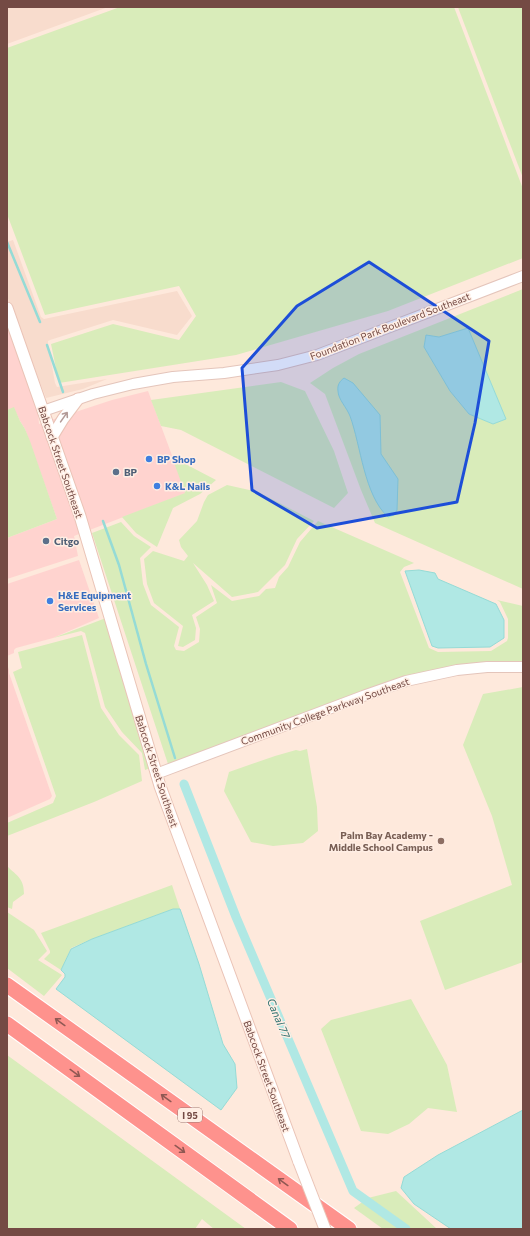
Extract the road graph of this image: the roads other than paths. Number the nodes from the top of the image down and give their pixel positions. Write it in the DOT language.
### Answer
graph roads {
  1 [pos="523,276"];
  2 [pos="7,308"];
  3 [pos="78,399"];
  4 [pos="43,411"];
  5 [pos="52,437"];
  6 [pos="523,667"];
  7 [pos="156,774"];
  8 [pos="7,984"];
  9 [pos="7,1024"];
  10 [pos="290,1229"];
  11 [pos="325,1229"];
  12 [pos="349,1229"];
  1 -- 3 [label="street, Foundation Park Boulevard Southeast"];
  2 -- 4 [label="main road, Babcock Street Southeast"];
  3 -- 4 [label="street, Foundation Park Boulevard Southeast"];
  5 -- 3 [label="main road, one-way"];
  4 -- 5 [label="main road, Babcock Street Southeast"];
  5 -- 7 [label="main road, Babcock Street Southeast"];
  6 -- 7 [label="street, Community College Parkway Southeast"];
  7 -- 11 [label="main road, Babcock Street Southeast, bridge"];
  12 -- 8 [label="highway, I 95, one-way"];
  9 -- 10 [label="highway, one-way"];
}
